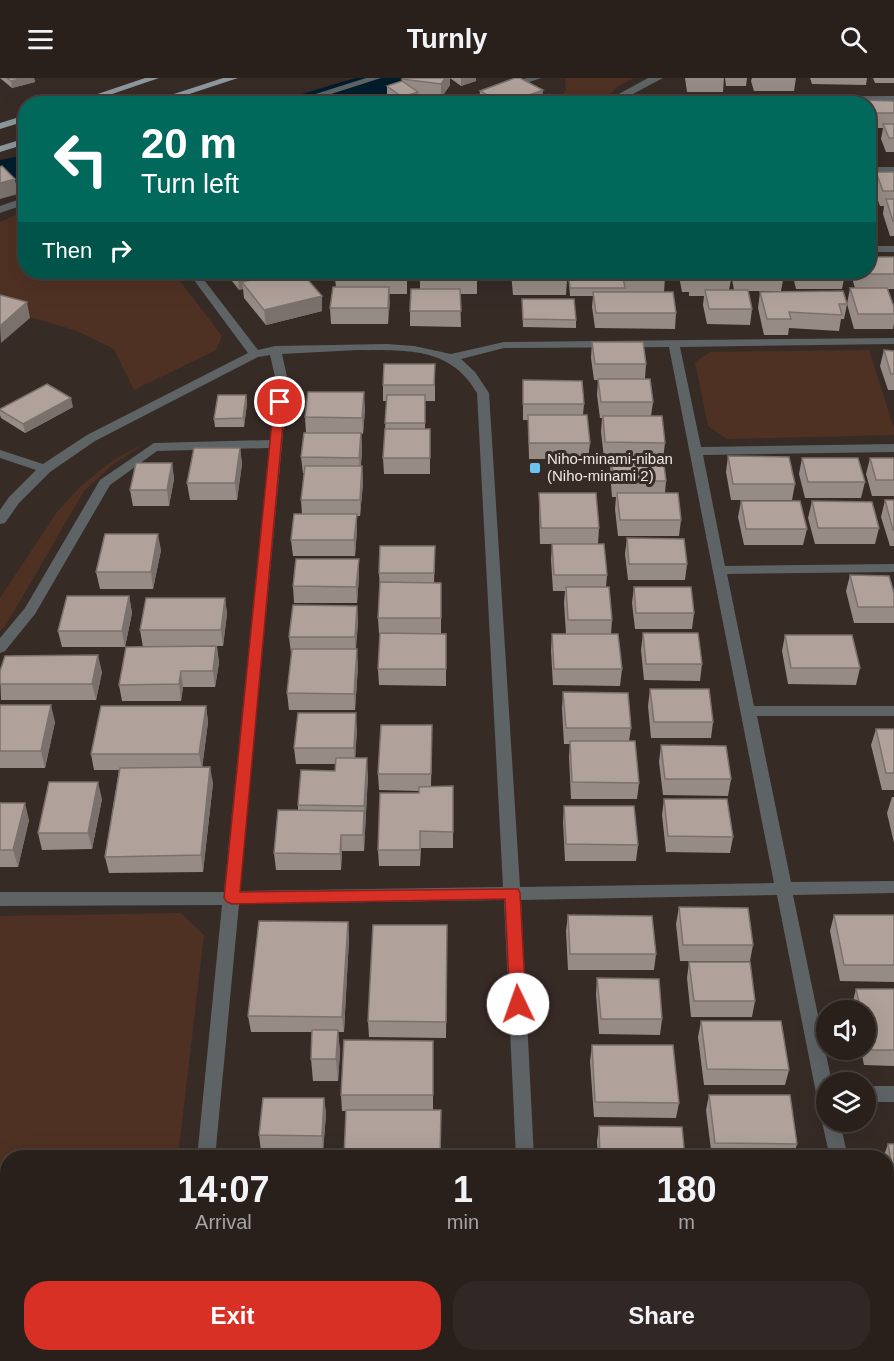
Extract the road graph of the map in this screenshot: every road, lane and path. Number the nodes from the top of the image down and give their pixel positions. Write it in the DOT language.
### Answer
graph roads {
  1 [pos="154,78"];
  2 [pos="233,78"];
  3 [pos="376,78"];
  4 [pos="536,78"];
  5 [pos="658,78"];
  6 [pos="97,96"];
  7 [pos="173,96"];
  8 [pos="315,96"];
  9 [pos="480,96"];
  10 [pos="625,96"];
  11 [pos="876,99"];
  12 [pos="894,99"];
  13 [pos="18,120"];
  14 [pos="0,126"];
  15 [pos="18,143"];
  16 [pos="0,149"];
  17 [pos="876,170"];
  18 [pos="894,170"];
  19 [pos="18,203"];
  20 [pos="0,210"];
  21 [pos="876,249"];
  22 [pos="894,249"];
  23 [pos="198,279"];
  24 [pos="894,342"];
  25 [pos="674,344"];
  26 [pos="275,350"];
  27 [pos="255,354"];
  28 [pos="451,358"];
  29 [pos="275,444"];
  30 [pos="894,448"];
  31 [pos="697,451"];
  32 [pos="0,454"];
  33 [pos="45,469"];
  34 [pos="0,520"];
  35 [pos="894,568"];
  36 [pos="721,570"];
  37 [pos="0,648"];
  38 [pos="748,711"];
  39 [pos="894,711"];
  40 [pos="784,887"];
  41 [pos="894,887"];
  42 [pos="513,893"];
  43 [pos="232,898"];
  44 [pos="0,899"];
  45 [pos="821,1072"];
  46 [pos="876,1094"];
  47 [pos="894,1094"];
  48 [pos="833,1132"];
  49 [pos="207,1150"];
  50 [pos="525,1150"];
  51 [pos="836,1150"];
  1 -- 6 [label="main road"];
  2 -- 7 [label="main road"];
  3 -- 8 [label="street"];
  4 -- 9 [label="street"];
  5 -- 10 [label="street"];
  11 -- 12 [label="street"];
  13 -- 14 [label="main road"];
  15 -- 16 [label="main road"];
  17 -- 18 [label="street"];
  19 -- 20 [label="street"];
  21 -- 22 [label="street"];
  23 -- 27 [label="street"];
  24 -- 25 [label="street"];
  25 -- 28 [label="street"];
  25 -- 31 [label="street"];
  26 -- 27 [label="street"];
  26 -- 28 [label="street"];
  26 -- 29 [label="street"];
  27 -- 33 [label="street"];
  28 -- 42 [label="street"];
  29 -- 37 [label="street"];
  29 -- 43 [label="street"];
  30 -- 31 [label="street"];
  31 -- 36 [label="street"];
  32 -- 33 [label="street"];
  33 -- 34 [label="street"];
  35 -- 36 [label="street"];
  36 -- 38 [label="street"];
  38 -- 39 [label="street"];
  38 -- 40 [label="street"];
  40 -- 41 [label="street"];
  40 -- 42 [label="street"];
  40 -- 45 [label="street"];
  42 -- 43 [label="street"];
  42 -- 50 [label="street"];
  43 -- 44 [label="street"];
  43 -- 49 [label="street"];
  46 -- 47 [label="street"];
  48 -- 51 [label="street"];
}
